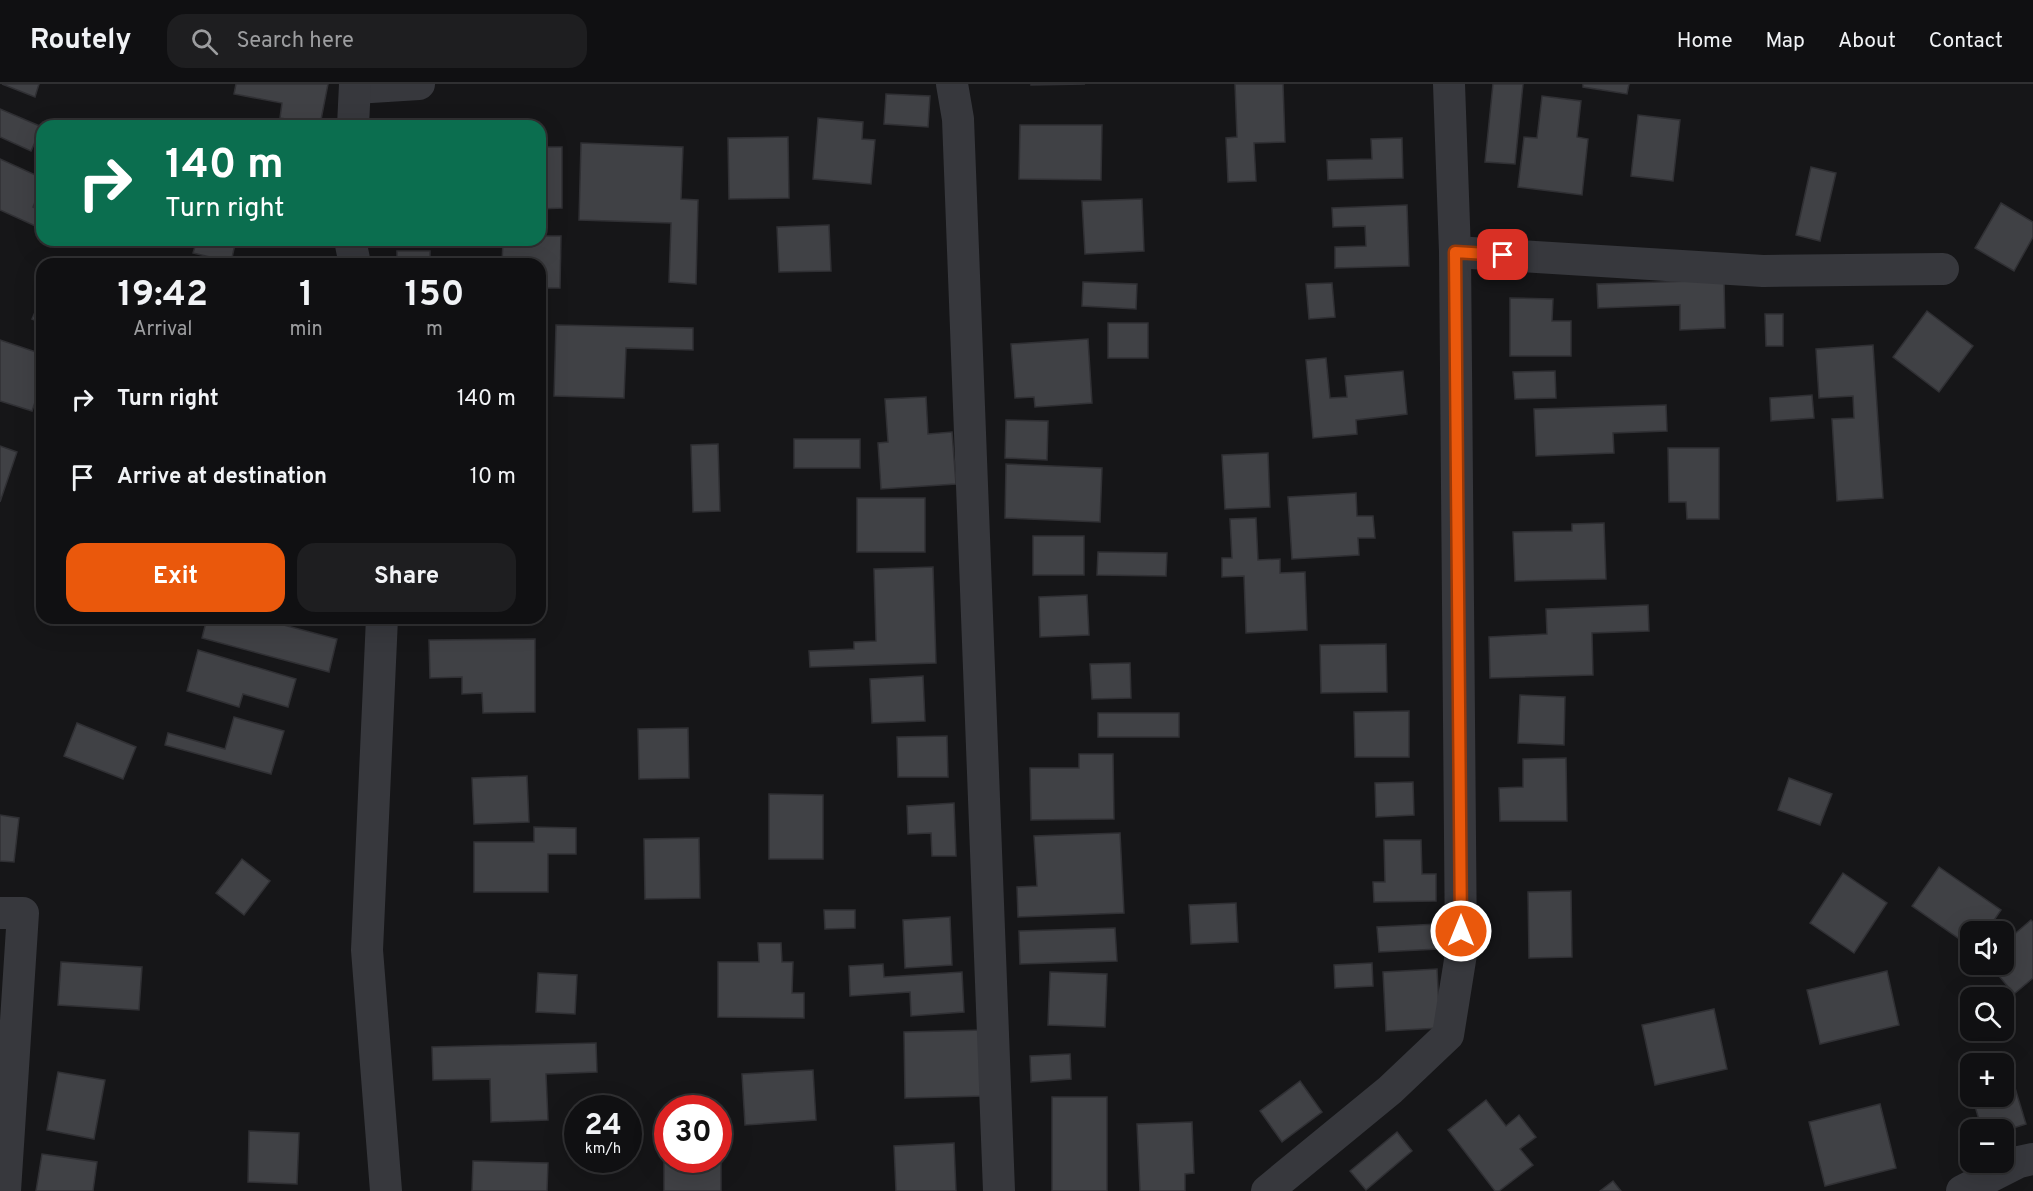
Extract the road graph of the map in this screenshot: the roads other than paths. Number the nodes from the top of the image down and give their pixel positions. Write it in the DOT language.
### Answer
graph roads {
  1 [pos="419,84"];
  2 [pos="952,84"];
  3 [pos="1449,84"];
  4 [pos="355,86"];
  5 [pos="353,120"];
  6 [pos="1455,252"];
  7 [pos="1943,269"];
  8 [pos="382,624"];
  9 [pos="0,913"];
  10 [pos="2033,1159"];
  11 [pos="5,1191"];
  12 [pos="386,1191"];
  13 [pos="999,1191"];
  14 [pos="1267,1191"];
  15 [pos="1962,1191"];
  1 -- 4 [label="street"];
  2 -- 13 [label="street"];
  3 -- 6 [label="street"];
  4 -- 5 [label="street"];
  6 -- 7 [label="street"];
  6 -- 14 [label="street"];
  8 -- 12 [label="street"];
  9 -- 11 [label="street"];
  10 -- 15 [label="street"];
}
